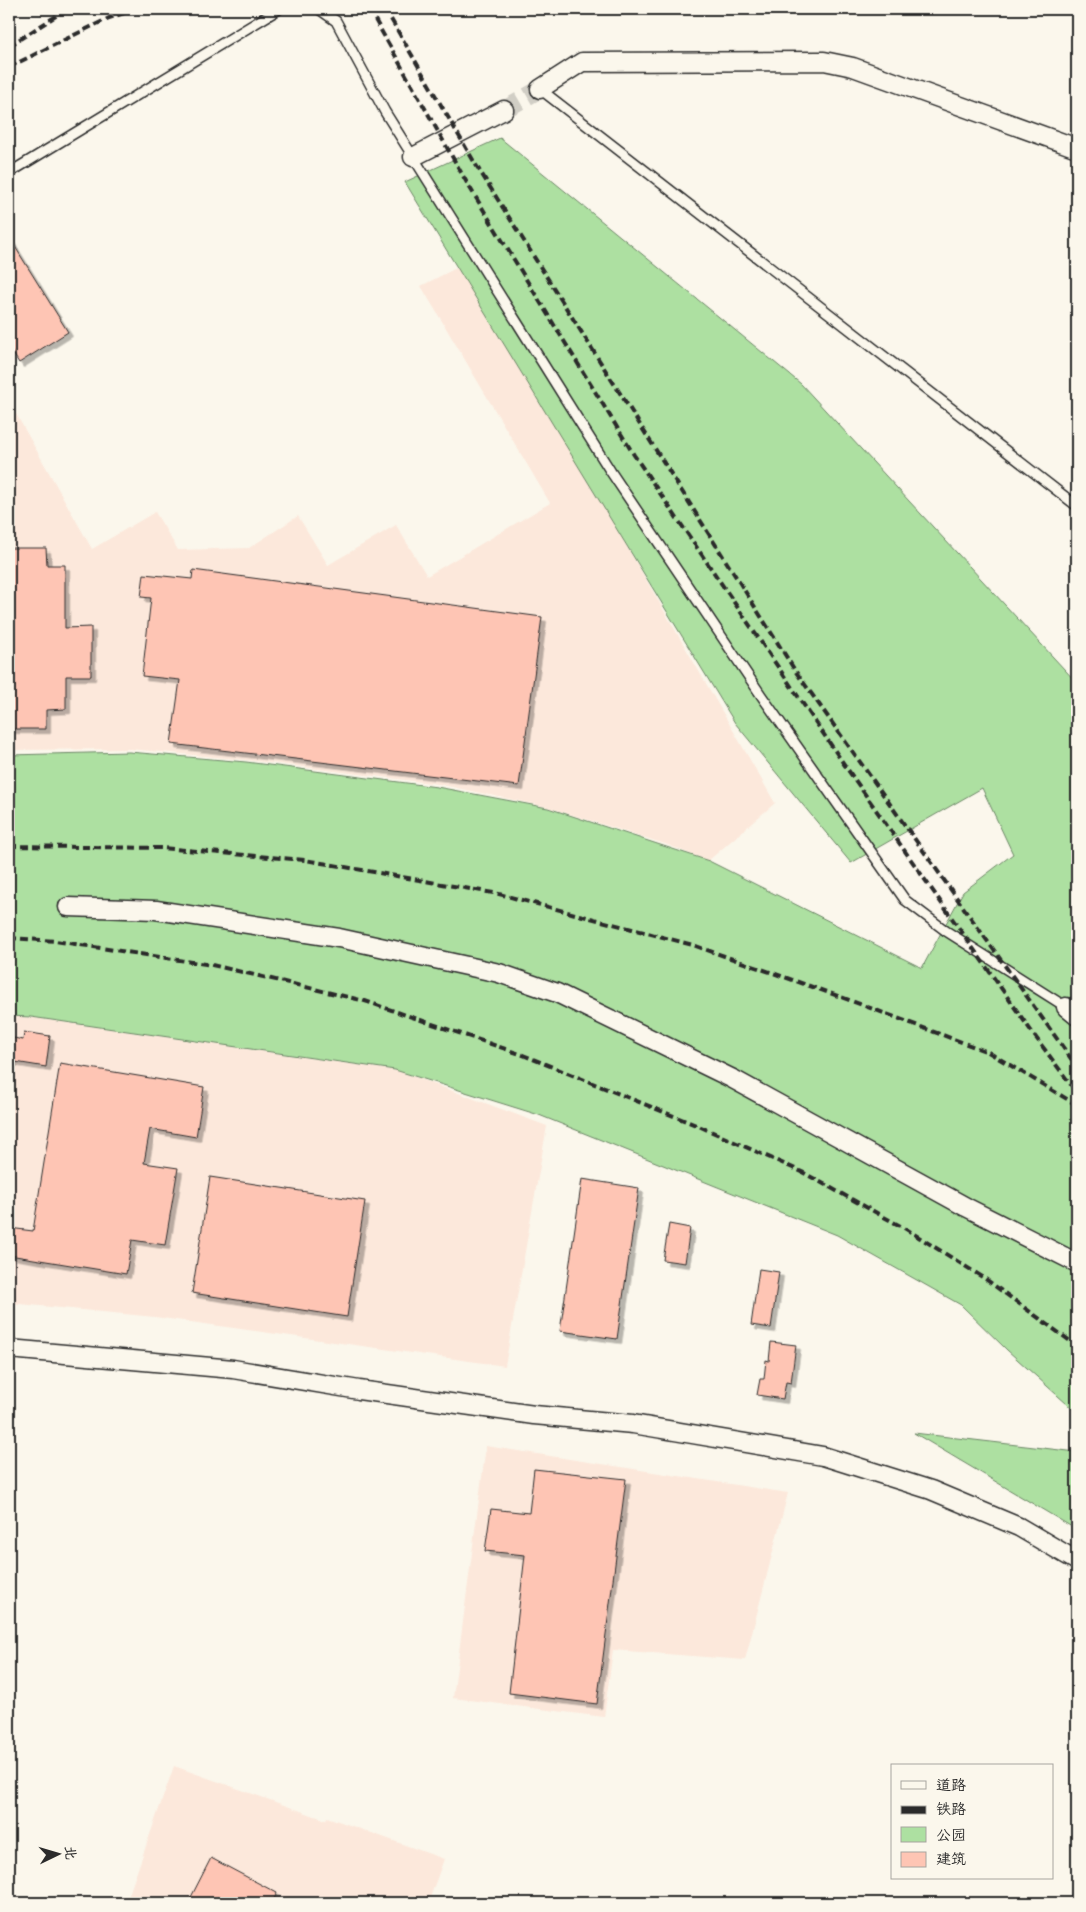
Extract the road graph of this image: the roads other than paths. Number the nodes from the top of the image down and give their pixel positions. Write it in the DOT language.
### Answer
graph roads {
  1 [pos="279,9"];
  2 [pos="319,9"];
  3 [pos="540,89"];
  4 [pos="504,110"];
  5 [pos="1077,148"];
  6 [pos="413,157"];
  7 [pos="9,173"];
  8 [pos="1077,506"];
  9 [pos="68,907"];
  10 [pos="1071,1012"];
  11 [pos="1077,1262"];
  12 [pos="9,1349"];
  13 [pos="1077,1561"];
  1 -- 7 [label="lane"];
  2 -- 6 [label="lane"];
  3 -- 5 [label="street"];
  3 -- 8 [label="lane"];
  4 -- 6 [label="street"];
  6 -- 10 [label="lane"];
  9 -- 11 [label="street"];
  12 -- 13 [label="street"];
}
